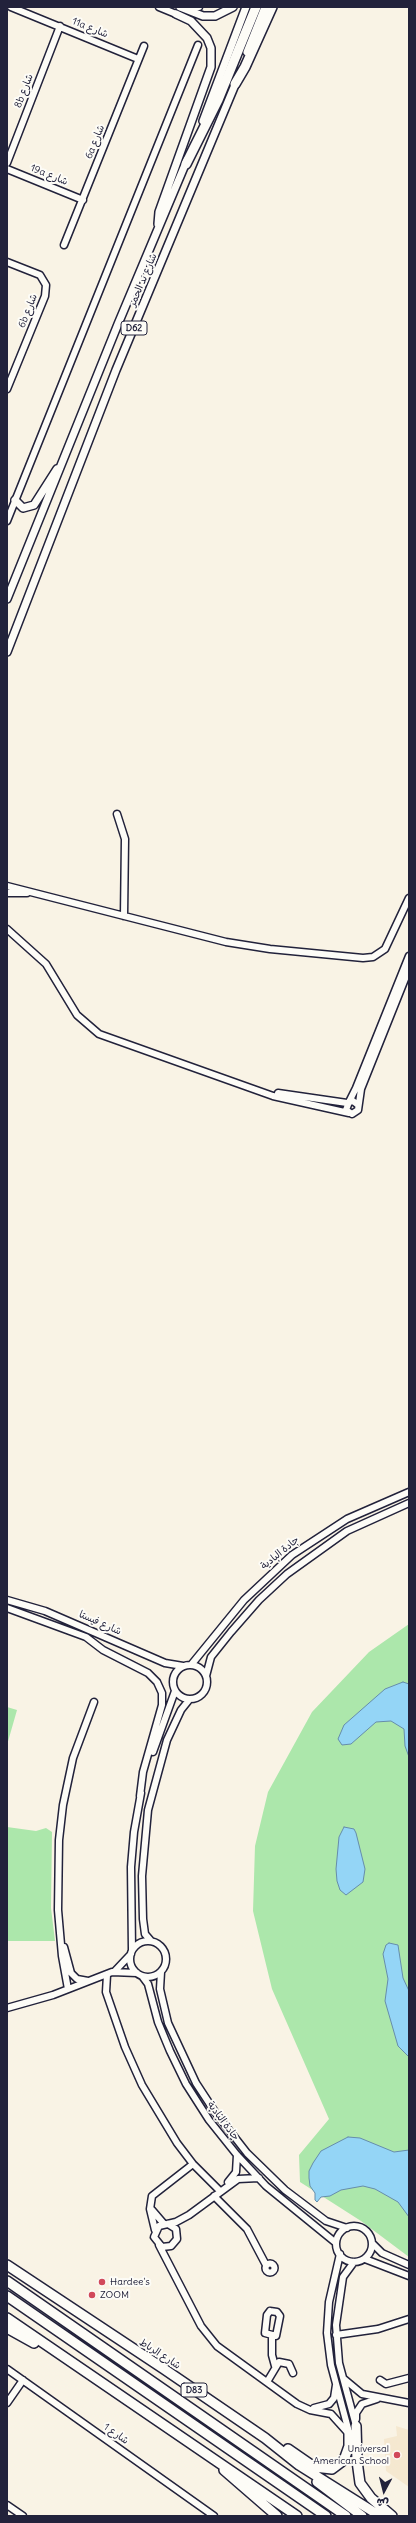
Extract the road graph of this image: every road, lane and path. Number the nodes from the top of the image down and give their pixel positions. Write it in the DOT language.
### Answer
graph roads {
  1 [pos="11,7"];
  2 [pos="158,7"];
  3 [pos="182,7"];
  4 [pos="199,7"];
  5 [pos="233,7"];
  6 [pos="246,7"];
  7 [pos="256,7"];
  8 [pos="265,7"];
  9 [pos="272,7"];
  10 [pos="176,14"];
  11 [pos="60,26"];
  12 [pos="198,45"];
  13 [pos="144,46"];
  14 [pos="138,59"];
  15 [pos="235,84"];
  16 [pos="7,163"];
  17 [pos="186,164"];
  18 [pos="7,169"];
  19 [pos="83,200"];
  20 [pos="158,230"];
  21 [pos="64,245"];
  22 [pos="7,262"];
  23 [pos="7,389"];
  24 [pos="63,461"];
  25 [pos="15,500"];
  26 [pos="7,521"];
  27 [pos="7,599"];
  28 [pos="7,652"];
  29 [pos="117,814"];
  30 [pos="7,886"];
  31 [pos="7,893"];
  32 [pos="31,893"];
  33 [pos="409,898"];
  34 [pos="124,916"];
  35 [pos="7,929"];
  36 [pos="409,956"];
  37 [pos="409,969"];
  38 [pos="251,1088"];
  39 [pos="348,1102"];
  40 [pos="358,1105"];
  41 [pos="349,1113"];
  42 [pos="409,1492"];
  43 [pos="409,1503"];
  44 [pos="7,1600"];
  45 [pos="7,1608"];
  46 [pos="191,1665"];
  47 [pos="183,1666"];
  48 [pos="206,1676"];
  49 [pos="175,1691"];
  50 [pos="189,1700"];
  51 [pos="94,1702"];
  52 [pos="140,1796"];
  53 [pos="60,1939"];
  54 [pos="151,1942"];
  55 [pos="132,1952"];
  56 [pos="161,1972"];
  57 [pos="110,1974"];
  58 [pos="139,1975"];
  59 [pos="90,1981"];
  60 [pos="68,1990"];
  61 [pos="7,2008"];
  62 [pos="237,2155"];
  63 [pos="193,2164"];
  64 [pos="259,2178"];
  65 [pos="220,2191"];
  66 [pos="214,2196"];
  67 [pos="150,2207"];
  68 [pos="189,2215"];
  69 [pos="166,2224"];
  70 [pos="347,2228"];
  71 [pos="155,2230"];
  72 [pos="177,2232"];
  73 [pos="372,2242"];
  74 [pos="336,2243"];
  75 [pos="159,2246"];
  76 [pos="171,2246"];
  77 [pos="340,2254"];
  78 [pos="365,2259"];
  79 [pos="354,2262"];
  80 [pos="7,2265"];
  81 [pos="266,2265"];
  82 [pos="409,2265"];
  83 [pos="169,2266"];
  84 [pos="409,2276"];
  85 [pos="7,2281"];
  86 [pos="7,2296"];
  87 [pos="7,2318"];
  88 [pos="409,2319"];
  89 [pos="7,2328"];
  90 [pos="272,2336"];
  91 [pos="336,2336"];
  92 [pos="74,2364"];
  93 [pos="275,2366"];
  94 [pos="7,2369"];
  95 [pos="293,2373"];
  96 [pos="409,2378"];
  97 [pos="340,2379"];
  98 [pos="23,2380"];
  99 [pos="380,2380"];
  100 [pos="267,2382"];
  101 [pos="383,2398"];
  102 [pos="7,2403"];
  103 [pos="409,2403"];
  104 [pos="305,2408"];
  105 [pos="356,2426"];
  106 [pos="349,2434"];
  107 [pos="265,2438"];
  108 [pos="202,2450"];
  109 [pos="299,2465"];
  110 [pos="7,2505"];
  111 [pos="23,2516"];
  112 [pos="214,2516"];
  113 [pos="277,2516"];
  114 [pos="297,2516"];
  115 [pos="326,2516"];
  116 [pos="346,2516"];
  117 [pos="362,2516"];
  118 [pos="380,2516"];
  119 [pos="392,2516"];
  1 -- 11 [label="street, 11a شارع"];
  2 -- 10 [label="street"];
  3 -- 4 [label="street"];
  3 -- 5 [label="main road"];
  6 -- 17 [label="main road, شارع ند الحمر / D62"];
  7 -- 17 [label="highway"];
  8 -- 15 [label="main road, شارع ند الحمر / D62"];
  9 -- 15 [label="highway"];
  10 -- 20 [label="main road"];
  11 -- 14 [label="street, 11a شارع"];
  11 -- 16 [label="street, 8b شارع"];
  12 -- 25 [label="street"];
  13 -- 14 [label="street, 6a شارع"];
  14 -- 19 [label="street, 6a شارع"];
  15 -- 28 [label="main road, شارع ند الحمر / D62"];
  17 -- 20 [label="main road, شارع ند الحمر / D62"];
  18 -- 19 [label="street, 19a شارع"];
  19 -- 21 [label="street, 6a شارع"];
  20 -- 24 [label="main road, شارع ند الحمر / D62"];
  22 -- 23 [label="street, 6b شارع"];
  24 -- 25 [label="main road"];
  24 -- 27 [label="main road, شارع ند الحمر / D62"];
  25 -- 26 [label="street"];
  29 -- 34 [label="street"];
  30 -- 32 [label="street"];
  31 -- 32 [label="street"];
  32 -- 34 [label="street"];
  33 -- 34 [label="street"];
  35 -- 38 [label="street"];
  36 -- 39 [label="street"];
  37 -- 40 [label="street"];
  38 -- 39 [label="street"];
  38 -- 41 [label="street"];
  39 -- 40 [label="street"];
  39 -- 41 [label="street"];
  40 -- 41 [label="street"];
  42 -- 46 [label="street, جادة البادية"];
  43 -- 48 [label="street, جادة البادية"];
  44 -- 47 [label="street, شارع فيستا"];
  45 -- 52 [label="street, شارع فيستا"];
  46 -- 47 [label="street"];
  46 -- 48 [label="street"];
  47 -- 49 [label="street"];
  48 -- 50 [label="street"];
  49 -- 50 [label="street"];
  49 -- 52 [label="street"];
  50 -- 54 [label="street"];
  51 -- 53 [label="street"];
  52 -- 55 [label="street"];
  53 -- 59 [label="street"];
  53 -- 60 [label="street"];
  54 -- 55 [label="street"];
  54 -- 56 [label="street"];
  55 -- 57 [label="street"];
  55 -- 58 [label="street"];
  56 -- 58 [label="street"];
  56 -- 70 [label="street, جادة البادية"];
  57 -- 58 [label="street"];
  57 -- 59 [label="street"];
  57 -- 63 [label="street"];
  58 -- 62 [label="street, جادة البادية"];
  59 -- 60 [label="street"];
  60 -- 61 [label="street"];
  62 -- 64 [label="street, جادة البادية"];
  62 -- 65 [label="street"];
  63 -- 65 [label="street"];
  63 -- 67 [label="street"];
  64 -- 65 [label="street"];
  64 -- 74 [label="street, جادة البادية"];
  65 -- 66 [label="street"];
  66 -- 68 [label="street"];
  66 -- 81 [label="street"];
  67 -- 69 [label="street"];
  67 -- 71 [label="street"];
  68 -- 69 [label="street"];
  68 -- 72 [label="street"];
  69 -- 71 [label="street"];
  69 -- 72 [label="street"];
  70 -- 73 [label="street"];
  70 -- 74 [label="street"];
  71 -- 75 [label="street"];
  72 -- 76 [label="street"];
  73 -- 78 [label="street"];
  73 -- 82 [label="street"];
  74 -- 77 [label="street"];
  75 -- 76 [label="street"];
  75 -- 83 [label="street"];
  76 -- 83 [label="street"];
  77 -- 79 [label="street"];
  77 -- 97 [label="street"];
  78 -- 79 [label="street"];
  78 -- 84 [label="street"];
  79 -- 91 [label="street"];
  80 -- 107 [label="highway, شارع الرباط / D83"];
  83 -- 100 [label="street"];
  85 -- 116 [label="highway, D83"];
  86 -- 115 [label="highway, D83"];
  87 -- 92 [label="highway"];
  88 -- 91 [label="street"];
  89 -- 92 [label="highway"];
  90 -- 93 [label="street"];
  91 -- 97 [label="street"];
  92 -- 108 [label="highway"];
  93 -- 95 [label="street"];
  93 -- 100 [label="street"];
  94 -- 98 [label="street, شارع 1"];
  96 -- 99 [label="street"];
  97 -- 101 [label="street"];
  97 -- 104 [label="street"];
  97 -- 105 [label="street"];
  97 -- 106 [label="street"];
  98 -- 102 [label="street"];
  98 -- 112 [label="street, شارع 1"];
  100 -- 104 [label="street"];
  101 -- 103 [label="street"];
  101 -- 105 [label="street"];
  104 -- 106 [label="street"];
  105 -- 119 [label="highway"];
  106 -- 107 [label="highway"];
  107 -- 109 [label="highway, شارع الرباط / D83"];
  108 -- 113 [label="highway"];
  108 -- 114 [label="highway"];
  109 -- 117 [label="highway"];
  109 -- 118 [label="highway, شارع الرباط / D83"];
  110 -- 111 [label="street"];
}
